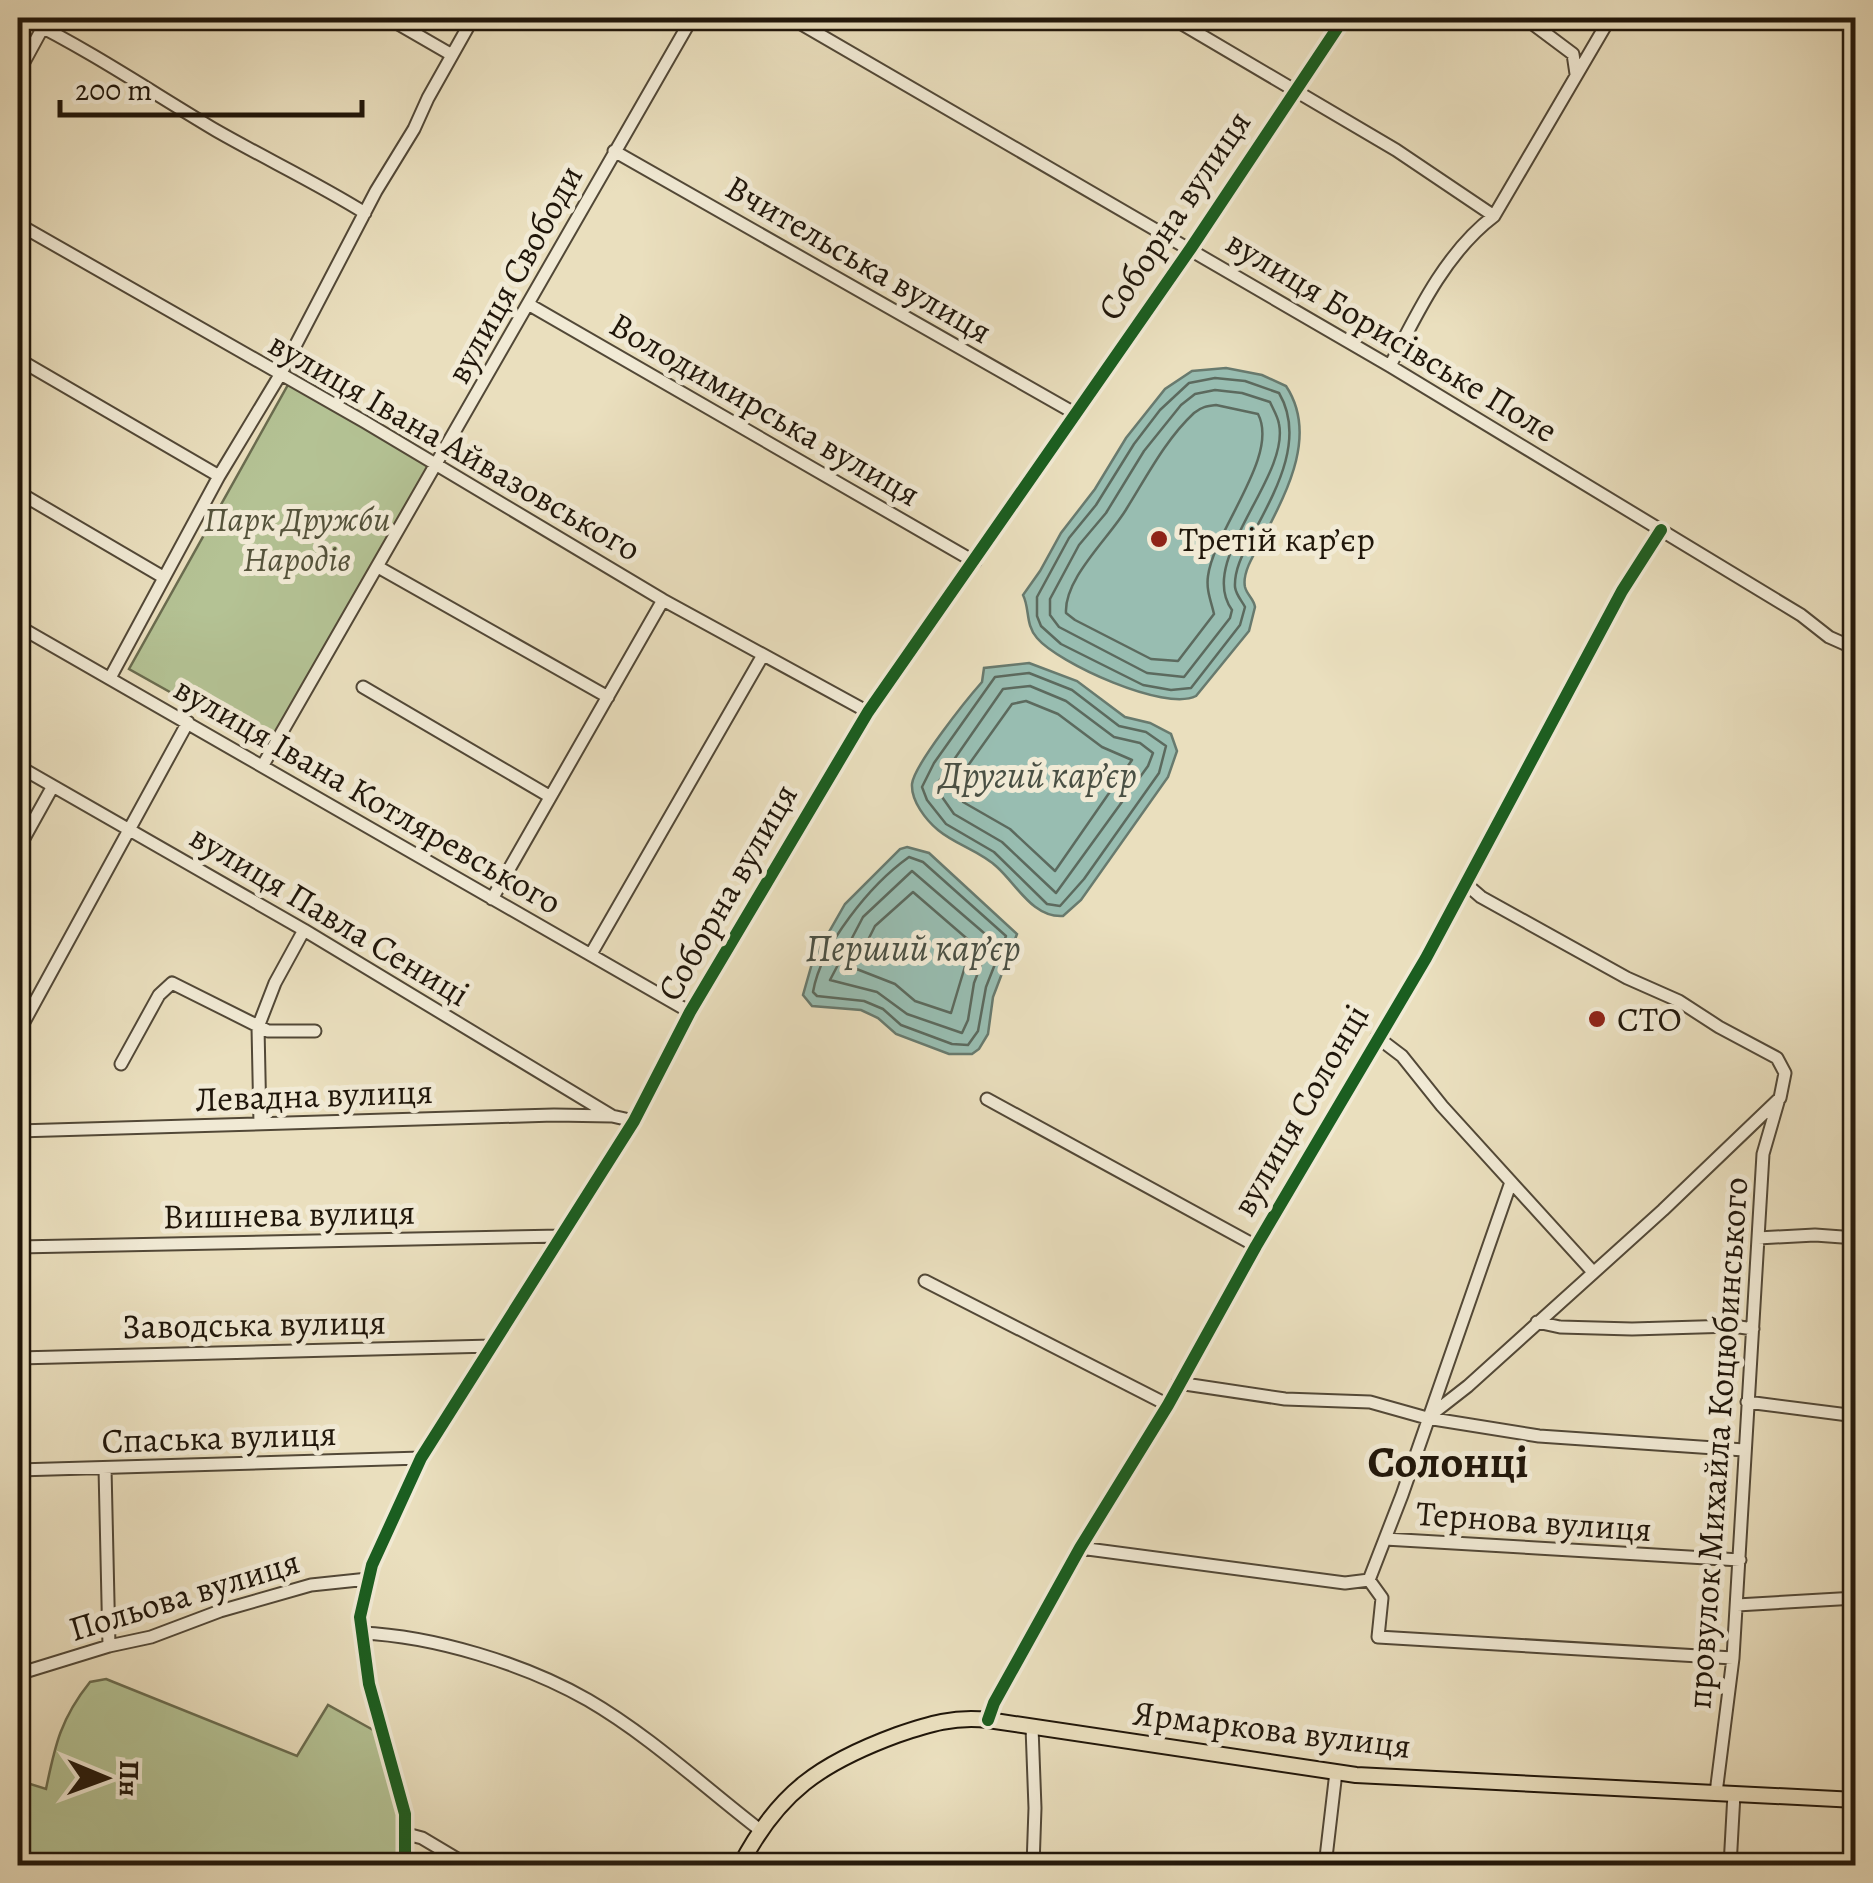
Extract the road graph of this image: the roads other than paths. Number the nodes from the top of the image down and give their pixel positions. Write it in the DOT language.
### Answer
graph roads {
  1 [pos="24,18"];
  2 [pos="388,18"];
  3 [pos="473,18"];
  4 [pos="692,18"];
  5 [pos="791,18"];
  6 [pos="1172,18"];
  7 [pos="1344,18"];
  8 [pos="1525,18"];
  9 [pos="1610,18"];
  10 [pos="46,22"];
  11 [pos="452,55"];
  12 [pos="18,74"];
  13 [pos="1576,76"];
  14 [pos="1296,89"];
  15 [pos="614,151"];
  16 [pos="365,213"];
  17 [pos="1494,216"];
  18 [pos="18,224"];
  19 [pos="1191,248"];
  20 [pos="528,304"];
  21 [pos="18,359"];
  22 [pos="1390,366"];
  23 [pos="280,375"];
  24 [pos="1076,414"];
  25 [pos="437,466"];
  26 [pos="219,476"];
  27 [pos="18,492"];
  28 [pos="1662,530"];
  29 [pos="976,562"];
  30 [pos="378,567"];
  31 [pos="164,577"];
  32 [pos="663,600"];
  33 [pos="18,626"];
  34 [pos="1856,648"];
  35 [pos="762,655"];
  36 [pos="110,678"];
  37 [pos="363,687"];
  38 [pos="608,698"];
  39 [pos="868,712"];
  40 [pos="188,722"];
  41 [pos="18,766"];
  42 [pos="264,766"];
  43 [pos="53,786"];
  44 [pos="549,796"];
  45 [pos="131,830"];
  46 [pos="18,848"];
  47 [pos="1466,884"];
  48 [pos="492,898"];
  49 [pos="304,930"];
  50 [pos="591,954"];
  51 [pos="690,1012"];
  52 [pos="258,1027"];
  53 [pos="315,1032"];
  54 [pos="18,1034"];
  55 [pos="1377,1037"];
  56 [pos="122,1064"];
  57 [pos="1780,1098"];
  58 [pos="987,1099"];
  59 [pos="612,1116"];
  60 [pos="634,1120"];
  61 [pos="260,1124"];
  62 [pos="18,1131"];
  63 [pos="1511,1182"];
  64 [pos="561,1236"];
  65 [pos="1758,1238"];
  66 [pos="1856,1238"];
  67 [pos="1256,1246"];
  68 [pos="18,1247"];
  69 [pos="1593,1272"];
  70 [pos="925,1281"];
  71 [pos="1537,1322"];
  72 [pos="1753,1329"];
  73 [pos="492,1346"];
  74 [pos="18,1358"];
  75 [pos="1178,1383"];
  76 [pos="1747,1402"];
  77 [pos="1168,1404"];
  78 [pos="1856,1416"];
  79 [pos="1428,1418"];
  80 [pos="1744,1450"];
  81 [pos="422,1458"];
  82 [pos="105,1468"];
  83 [pos="18,1470"];
  84 [pos="1385,1539"];
  85 [pos="1080,1548"];
  86 [pos="1740,1560"];
  87 [pos="368,1579"];
  88 [pos="1368,1580"];
  89 [pos="1856,1598"];
  90 [pos="1737,1604"];
  91 [pos="361,1633"];
  92 [pos="108,1646"];
  93 [pos="1734,1658"];
  94 [pos="18,1674"];
  95 [pos="988,1720"];
  96 [pos="1032,1726"];
  97 [pos="1336,1772"];
  98 [pos="1716,1793"];
  99 [pos="1734,1794"];
  100 [pos="1856,1800"];
  101 [pos="760,1830"];
  102 [pos="407,1834"];
  103 [pos="405,1866"];
  104 [pos="469,1866"];
  105 [pos="740,1866"];
  106 [pos="1033,1866"];
  107 [pos="1326,1866"];
  108 [pos="1730,1866"];
  1 -- 10 [label="street"];
  2 -- 11 [label="street"];
  3 -- 11 [label="street"];
  4 -- 15 [label="street, вулиця Свободи"];
  5 -- 19 [label="street, вулиця Борисівське Поле"];
  6 -- 14 [label="street"];
  7 -- 14 [label="street, Соборна вулиця"];
  8 -- 13 [label="street"];
  9 -- 13 [label="street"];
  10 -- 12 [label="street"];
  10 -- 16 [label="street"];
  11 -- 16 [label="street"];
  13 -- 17 [label="street"];
  14 -- 17 [label="street"];
  14 -- 19 [label="street, Соборна вулиця"];
  15 -- 20 [label="street, вулиця Свободи"];
  15 -- 24 [label="street, Вчительська вулиця"];
  16 -- 23 [label="street"];
  17 -- 22 [label="street"];
  18 -- 23 [label="street, вулиця Івана Айвазовського"];
  19 -- 22 [label="street, вулиця Борисівське Поле"];
  19 -- 24 [label="street, Соборна вулиця"];
  20 -- 25 [label="street, вулиця Свободи"];
  20 -- 29 [label="street, Володимирська вулиця"];
  21 -- 26 [label="street"];
  22 -- 28 [label="street, вулиця Борисівське Поле"];
  23 -- 25 [label="street, вулиця Івана Айвазовського"];
  23 -- 26 [label="street"];
  24 -- 29 [label="street, Соборна вулиця"];
  25 -- 30 [label="street, вулиця Свободи"];
  25 -- 32 [label="street, вулиця Івана Айвазовського"];
  26 -- 31 [label="street"];
  27 -- 31 [label="street"];
  28 -- 34 [label="street, вулиця Борисівське Поле"];
  28 -- 47 [label="street, вулиця Солонці"];
  29 -- 39 [label="street, Соборна вулиця"];
  30 -- 38 [label="street"];
  30 -- 42 [label="street, вулиця Свободи"];
  31 -- 36 [label="street"];
  32 -- 35 [label="street, вулиця Івана Айвазовського"];
  32 -- 38 [label="street"];
  33 -- 36 [label="street, вулиця Івана Котляревського"];
  35 -- 39 [label="street, вулиця Івана Айвазовського"];
  35 -- 50 [label="street"];
  36 -- 40 [label="street, вулиця Івана Котляревського"];
  37 -- 44 [label="street"];
  38 -- 44 [label="street"];
  39 -- 51 [label="street, Соборна вулиця"];
  40 -- 42 [label="street, вулиця Івана Котляревського"];
  40 -- 45 [label="street"];
  41 -- 43 [label="street, вулиця Павла Сениці"];
  42 -- 48 [label="street, вулиця Івана Котляревського"];
  43 -- 45 [label="street, вулиця Павла Сениці"];
  43 -- 46 [label="street"];
  44 -- 48 [label="street"];
  45 -- 49 [label="street, вулиця Павла Сениці"];
  45 -- 54 [label="street"];
  47 -- 55 [label="street, вулиця Солонці"];
  47 -- 57 [label="street"];
  48 -- 50 [label="street, вулиця Івана Котляревського"];
  49 -- 52 [label="street"];
  49 -- 59 [label="street, вулиця Павла Сениці"];
  50 -- 51 [label="street, вулиця Івана Котляревського"];
  51 -- 60 [label="street, Соборна вулиця"];
  52 -- 53 [label="street"];
  52 -- 56 [label="street"];
  52 -- 61 [label="street"];
  55 -- 63 [label="street"];
  55 -- 67 [label="street, вулиця Солонці"];
  57 -- 65 [label="street, провулок Михайла Коцюбинського"];
  57 -- 69 [label="street"];
  58 -- 67 [label="street"];
  59 -- 60 [label="street"];
  59 -- 61 [label="street, Левадна вулиця"];
  60 -- 64 [label="street, Соборна вулиця"];
  61 -- 62 [label="street, Левадна вулиця"];
  63 -- 69 [label="street"];
  63 -- 79 [label="street"];
  64 -- 68 [label="street, Вишнева вулиця"];
  64 -- 73 [label="street, Соборна вулиця"];
  65 -- 66 [label="street"];
  65 -- 72 [label="street, провулок Михайла Коцюбинського"];
  67 -- 75 [label="street, вулиця Солонці"];
  69 -- 71 [label="street"];
  70 -- 77 [label="street"];
  71 -- 72 [label="street"];
  71 -- 79 [label="street"];
  72 -- 76 [label="street, провулок Михайла Коцюбинського"];
  73 -- 74 [label="street, Заводська вулиця"];
  73 -- 81 [label="street, Соборна вулиця"];
  75 -- 77 [label="street, вулиця Солонці"];
  75 -- 79 [label="street"];
  76 -- 78 [label="street"];
  76 -- 80 [label="street, провулок Михайла Коцюбинського"];
  77 -- 85 [label="street, вулиця Солонці"];
  79 -- 80 [label="street"];
  79 -- 84 [label="street"];
  80 -- 86 [label="street, провулок Михайла Коцюбинського"];
  81 -- 82 [label="street, Спаська вулиця"];
  81 -- 87 [label="street, Соборна вулиця"];
  82 -- 83 [label="street, Спаська вулиця"];
  82 -- 92 [label="street"];
  84 -- 86 [label="street, Тернова вулиця"];
  84 -- 88 [label="street"];
  85 -- 88 [label="street"];
  85 -- 95 [label="street, вулиця Солонці"];
  86 -- 90 [label="street, провулок Михайла Коцюбинського"];
  87 -- 91 [label="street, Соборна вулиця"];
  87 -- 92 [label="street, Польова вулиця"];
  88 -- 93 [label="street"];
  89 -- 90 [label="street"];
  90 -- 93 [label="street, провулок Михайла Коцюбинського"];
  91 -- 101 [label="street"];
  91 -- 102 [label="street, Соборна вулиця"];
  92 -- 94 [label="street, Польова вулиця"];
  93 -- 98 [label="street, провулок Михайла Коцюбинського"];
  95 -- 96 [label="main road, Ярмаркова вулиця"];
  95 -- 101 [label="main road, Ярмаркова вулиця"];
  96 -- 97 [label="main road, Ярмаркова вулиця"];
  96 -- 106 [label="street"];
  97 -- 98 [label="main road, Ярмаркова вулиця"];
  97 -- 107 [label="street"];
  98 -- 99 [label="main road, Ярмаркова вулиця"];
  99 -- 100 [label="main road, Ярмаркова вулиця"];
  99 -- 108 [label="street"];
  101 -- 105 [label="main road, Ярмаркова вулиця"];
  102 -- 103 [label="street, Соборна вулиця"];
  102 -- 104 [label="street"];
}
